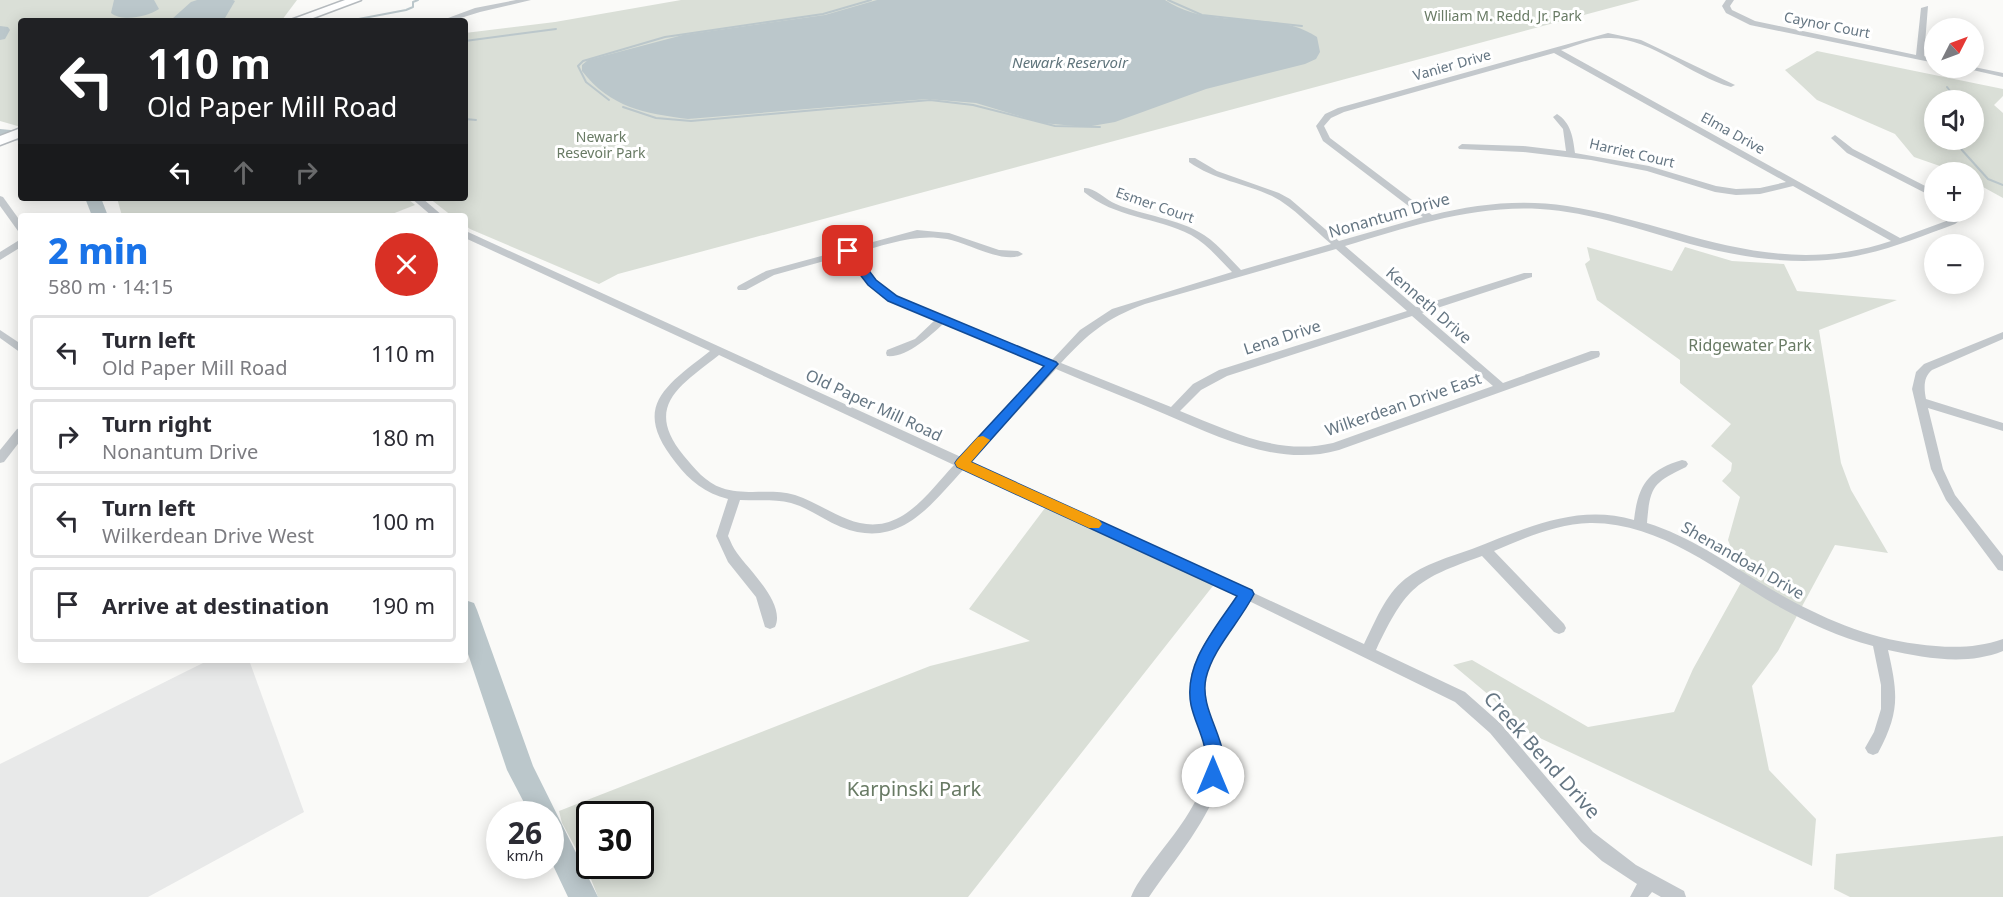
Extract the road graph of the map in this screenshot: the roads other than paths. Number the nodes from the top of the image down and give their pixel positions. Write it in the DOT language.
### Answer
graph roads {
  1 [pos="356,0"];
  2 [pos="527,0"];
  3 [pos="1730,0"];
  4 [pos="1925,8"];
  5 [pos="303,18"];
  6 [pos="453,18"];
  7 [pos="1555,50"];
  8 [pos="1920,58"];
  9 [pos="1924,59"];
  10 [pos="1984,71"];
  11 [pos="2003,75"];
  12 [pos="1731,85"];
  13 [pos="1557,117"];
  14 [pos="18,133"];
  15 [pos="1835,138"];
  16 [pos="0,141"];
  17 [pos="1462,147"];
  18 [pos="1571,153"];
  19 [pos="1191,160"];
  20 [pos="1794,183"];
  21 [pos="1924,189"];
  22 [pos="1087,190"];
  23 [pos="0,200"];
  24 [pos="420,201"];
  25 [pos="434,213"];
  26 [pos="1430,218"];
  27 [pos="1952,222"];
  28 [pos="18,225"];
  29 [pos="468,235"];
  30 [pos="1897,240"];
  31 [pos="18,244"];
  32 [pos="1337,245"];
  33 [pos="848,251"];
  34 [pos="1018,254"];
  35 [pos="18,255"];
  36 [pos="0,258"];
  37 [pos="1239,274"];
  38 [pos="1528,275"];
  39 [pos="742,288"];
  40 [pos="1413,311"];
  41 [pos="941,320"];
  42 [pos="0,333"];
  43 [pos="2003,335"];
  44 [pos="18,347"];
  45 [pos="717,351"];
  46 [pos="891,354"];
  47 [pos="1595,354"];
  48 [pos="1052,364"];
  49 [pos="1501,387"];
  50 [pos="1920,401"];
  51 [pos="1172,413"];
  52 [pos="2003,427"];
  53 [pos="18,436"];
  54 [pos="0,459"];
  55 [pos="962,463"];
  56 [pos="1682,464"];
  57 [pos="736,495"];
  58 [pos="1640,525"];
  59 [pos="1484,549"];
  60 [pos="2003,566"];
  61 [pos="1246,594"];
  62 [pos="770,623"];
  63 [pos="1559,628"];
  64 [pos="1880,643"];
  65 [pos="2003,645"];
  66 [pos="1368,651"];
  67 [pos="1873,748"];
  68 [pos="1649,882"];
  69 [pos="1139,897"];
  70 [pos="1638,897"];
  71 [pos="1678,897"];
  1 -- 5 [label="main road"];
  2 -- 6 [label="street"];
  3 -- 8 [label="street, Caynor Court"];
  4 -- 8 [label="street"];
  7 -- 12 [label="street, Vanier Drive"];
  7 -- 20 [label="street, Elma Drive"];
  7 -- 26 [label="street, Vanier Drive"];
  8 -- 9 [label="street, Caynor Court"];
  10 -- 11 [label="street"];
  13 -- 18 [label="street"];
  14 -- 16 [label="main road"];
  15 -- 21 [label="street"];
  17 -- 18 [label="street, Harriet Court"];
  18 -- 20 [label="street, Harriet Court"];
  19 -- 32 [label="street, Kenneth Drive"];
  20 -- 30 [label="street, Elma Drive"];
  22 -- 37 [label="street, Esmer Court"];
  23 -- 28 [label="street"];
  24 -- 25 [label="street"];
  26 -- 30 [label="street, Nonantum Drive"];
  26 -- 32 [label="street, Nonantum Drive"];
  27 -- 30 [label="street, Nonantum Drive"];
  29 -- 45 [label="street, Old Paper Mill Road"];
  31 -- 36 [label="street"];
  32 -- 37 [label="street, Nonantum Drive"];
  32 -- 40 [label="street, Kenneth Drive"];
  33 -- 34 [label="street"];
  33 -- 39 [label="street"];
  33 -- 41 [label="street, Wilkerdean Drive East"];
  35 -- 36 [label="street"];
  37 -- 48 [label="street, Nonantum Drive"];
  38 -- 40 [label="street, Lena Drive"];
  40 -- 49 [label="street, Kenneth Drive"];
  40 -- 51 [label="street, Lena Drive"];
  41 -- 46 [label="street"];
  41 -- 48 [label="street, Wilkerdean Drive East"];
  42 -- 44 [label="street"];
  43 -- 50 [label="street"];
  45 -- 55 [label="street, Old Paper Mill Road"];
  45 -- 57 [label="street"];
  47 -- 49 [label="street, Wilkerdean Drive East"];
  48 -- 51 [label="street, Wilkerdean Drive East"];
  48 -- 55 [label="street, Nonantum Drive"];
  49 -- 51 [label="street, Wilkerdean Drive East"];
  50 -- 52 [label="street"];
  50 -- 60 [label="street"];
  53 -- 54 [label="street"];
  55 -- 57 [label="street, Nonantum Drive"];
  55 -- 61 [label="street, Old Paper Mill Road"];
  56 -- 58 [label="street"];
  57 -- 62 [label="street"];
  58 -- 59 [label="street, Shenandoah Drive"];
  58 -- 64 [label="street, Shenandoah Drive"];
  59 -- 63 [label="street"];
  59 -- 66 [label="street, Shenandoah Drive"];
  61 -- 66 [label="street, Old Paper Mill Road"];
  61 -- 69 [label="street"];
  64 -- 65 [label="street, Shenandoah Drive"];
  64 -- 67 [label="street"];
  66 -- 68 [label="street, Creek Bend Drive"];
  68 -- 70 [label="street"];
  68 -- 71 [label="street, Creek Bend Drive"];
}
